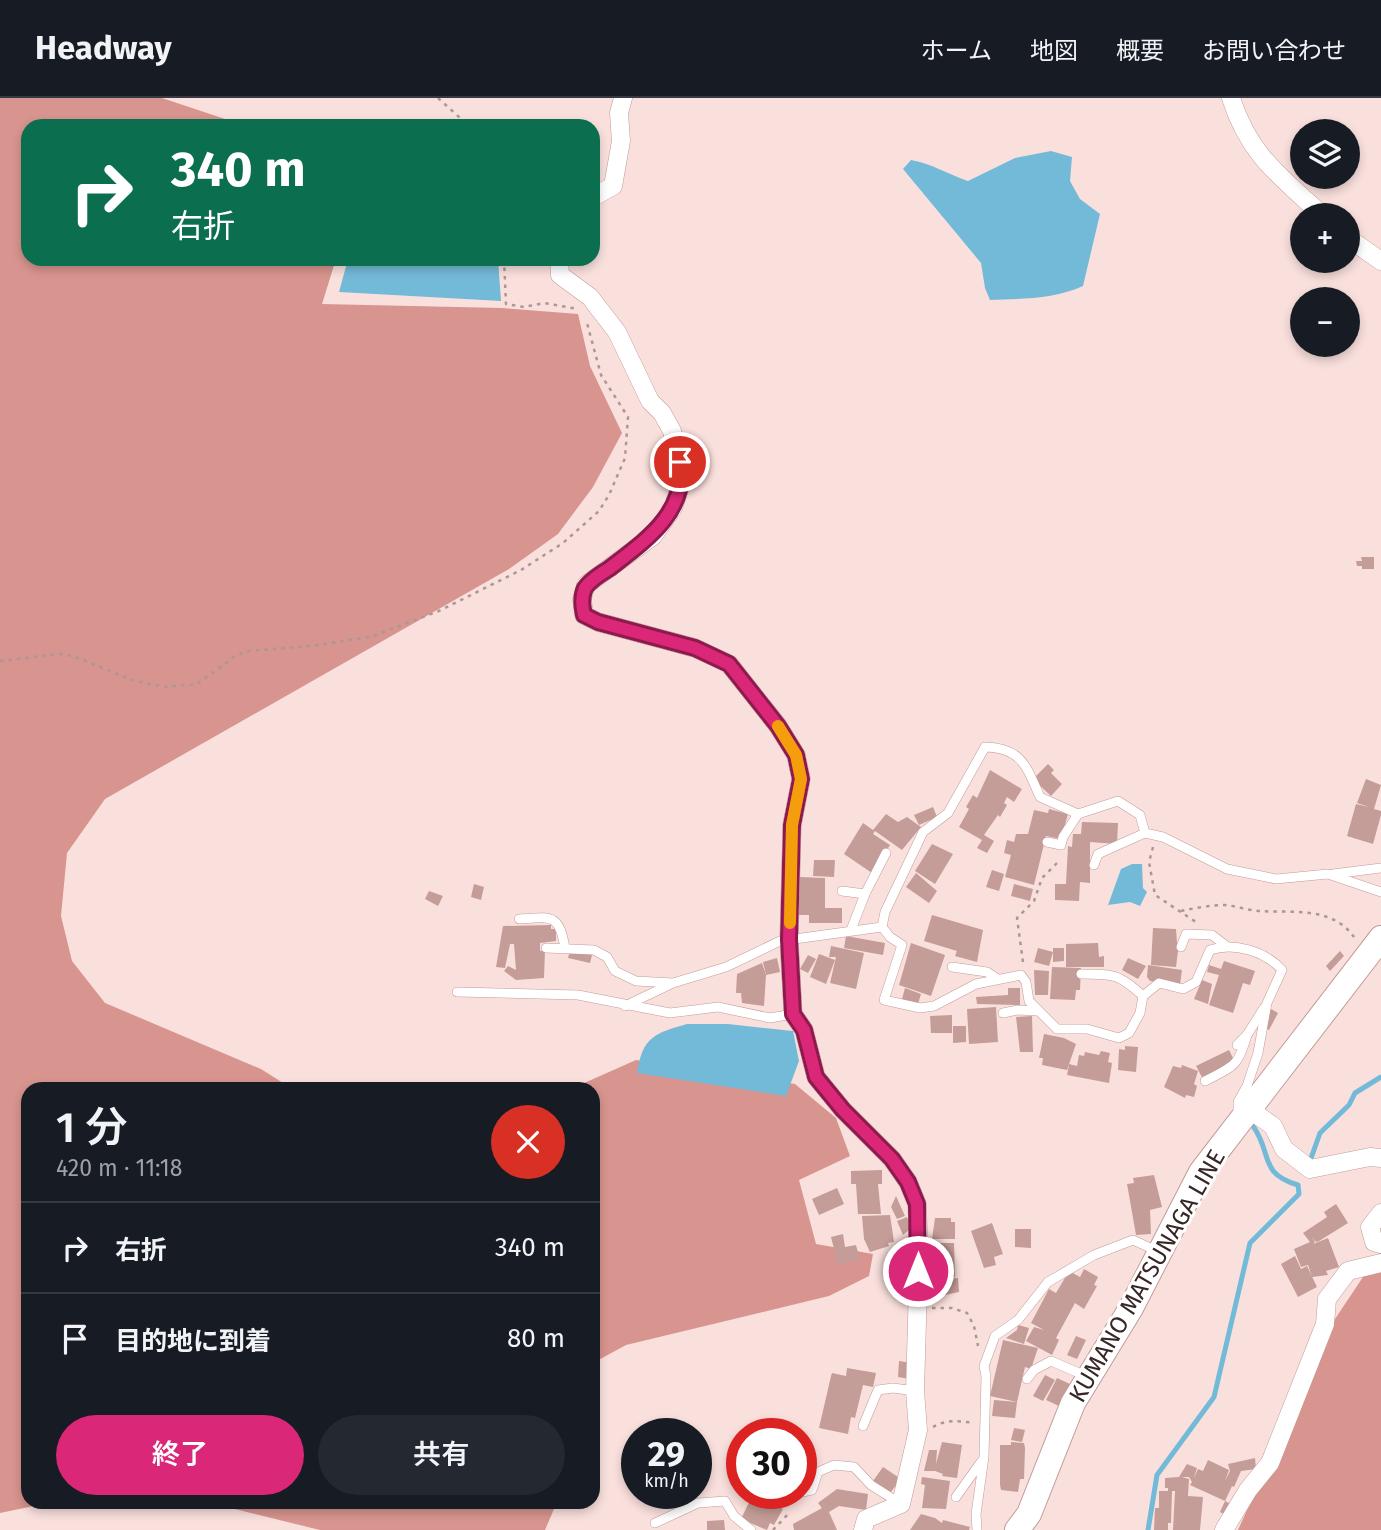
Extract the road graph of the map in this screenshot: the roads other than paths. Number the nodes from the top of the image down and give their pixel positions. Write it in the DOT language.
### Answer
graph roads {
  1 [pos="623,98"];
  2 [pos="1231,98"];
  3 [pos="600,193"];
  4 [pos="1309,203"];
  5 [pos="1360,246"];
  6 [pos="1381,261"];
  7 [pos="559,266"];
  8 [pos="1078,814"];
  9 [pos="1145,833"];
  10 [pos="1047,842"];
  11 [pos="886,853"];
  12 [pos="1094,865"];
  13 [pos="1381,868"];
  14 [pos="1328,874"];
  15 [pos="842,891"];
  16 [pos="1381,892"];
  17 [pos="865,894"];
  18 [pos="519,919"];
  19 [pos="882,927"];
  20 [pos="851,930"];
  21 [pos="789,939"];
  22 [pos="1225,945"];
  23 [pos="1374,946"];
  24 [pos="1181,947"];
  25 [pos="546,948"];
  26 [pos="565,948"];
  27 [pos="952,967"];
  28 [pos="1081,975"];
  29 [pos="996,978"];
  30 [pos="673,983"];
  31 [pos="457,992"];
  32 [pos="1143,996"];
  33 [pos="1266,1003"];
  34 [pos="625,1006"];
  35 [pos="1037,1011"];
  36 [pos="1003,1013"];
  37 [pos="793,1014"];
  38 [pos="1247,1035"];
  39 [pos="1237,1045"];
  40 [pos="1205,1081"];
  41 [pos="1244,1116"];
  42 [pos="1381,1158"];
  43 [pos="1381,1213"];
  44 [pos="1381,1244"];
  45 [pos="1161,1252"];
  46 [pos="1381,1263"];
  47 [pos="1087,1377"];
  48 [pos="1027,1379"];
  49 [pos="915,1391"];
  50 [pos="863,1426"];
  51 [pos="984,1457"];
  52 [pos="817,1475"];
  53 [pos="956,1497"];
  54 [pos="901,1504"];
  55 [pos="655,1524"];
  56 [pos="751,1530"];
  57 [pos="863,1530"];
  58 [pos="977,1530"];
  59 [pos="1017,1530"];
  60 [pos="1224,1530"];
  1 -- 3 [label="street"];
  2 -- 4 [label="street"];
  5 -- 6 [label="street"];
  7 -- 21 [label="street"];
  8 -- 9 [label="lane"];
  8 -- 10 [label="lane"];
  8 -- 19 [label="lane"];
  9 -- 12 [label="lane"];
  9 -- 14 [label="lane"];
  11 -- 17 [label="lane"];
  13 -- 14 [label="lane"];
  14 -- 16 [label="lane"];
  15 -- 17 [label="lane"];
  17 -- 20 [label="lane"];
  18 -- 26 [label="lane"];
  19 -- 20 [label="lane"];
  19 -- 29 [label="lane"];
  20 -- 21 [label="lane"];
  21 -- 30 [label="lane"];
  21 -- 37 [label="street"];
  22 -- 24 [label="lane"];
  22 -- 32 [label="lane"];
  22 -- 33 [label="lane"];
  23 -- 41 [label="main road, KUMANO MATSUNAGA LINE"];
  25 -- 26 [label="lane"];
  26 -- 30 [label="lane"];
  27 -- 29 [label="lane"];
  28 -- 32 [label="lane"];
  29 -- 35 [label="lane"];
  30 -- 34 [label="lane"];
  31 -- 34 [label="lane"];
  32 -- 35 [label="lane"];
  33 -- 38 [label="lane"];
  33 -- 41 [label="lane"];
  34 -- 37 [label="lane"];
  35 -- 36 [label="lane"];
  37 -- 49 [label="street"];
  38 -- 39 [label="lane"];
  38 -- 40 [label="lane"];
  41 -- 42 [label="street"];
  41 -- 45 [label="main road, KUMANO MATSUNAGA LINE"];
  43 -- 44 [label="street"];
  45 -- 47 [label="main road, KUMANO MATSUNAGA LINE"];
  45 -- 51 [label="lane"];
  46 -- 60 [label="street"];
  47 -- 48 [label="lane"];
  47 -- 59 [label="main road, KUMANO MATSUNAGA LINE"];
  49 -- 50 [label="lane"];
  49 -- 54 [label="street"];
  51 -- 53 [label="lane"];
  51 -- 58 [label="lane"];
  52 -- 54 [label="lane"];
  54 -- 57 [label="street"];
  55 -- 56 [label="lane"];
}
